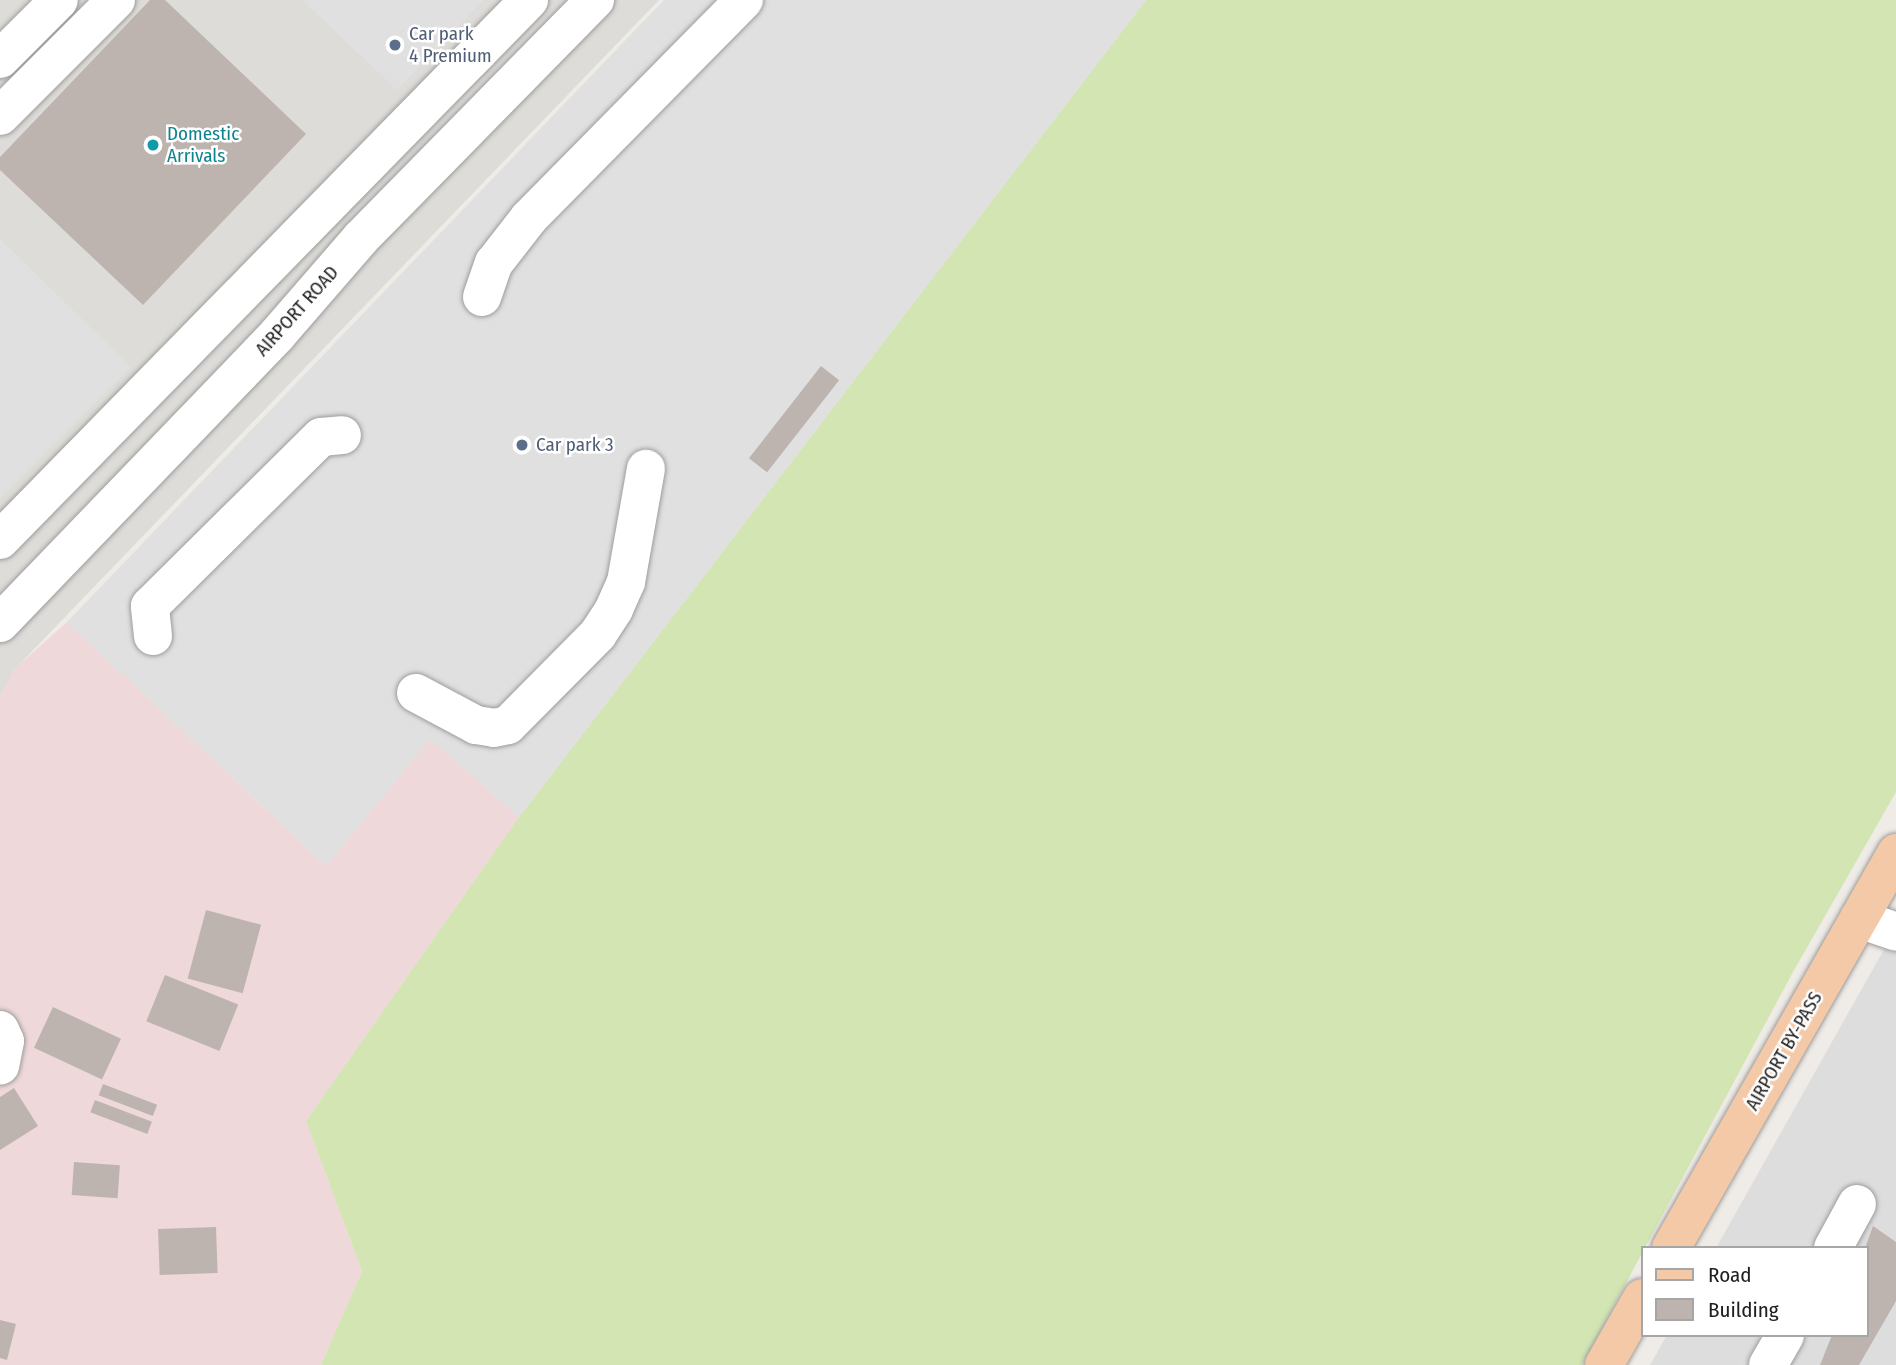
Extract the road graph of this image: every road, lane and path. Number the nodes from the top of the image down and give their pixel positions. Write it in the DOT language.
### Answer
graph roads {
  1 [pos="59,0"];
  2 [pos="116,0"];
  3 [pos="529,0"];
  4 [pos="595,0"];
  5 [pos="744,0"];
  6 [pos="0,59"];
  7 [pos="0,116"];
  8 [pos="482,297"];
  9 [pos="342,435"];
  10 [pos="646,469"];
  11 [pos="0,540"];
  12 [pos="0,623"];
  13 [pos="153,636"];
  14 [pos="415,693"];
  15 [pos="1896,853"];
  16 [pos="1859,919"];
  17 [pos="1896,932"];
  18 [pos="0,1030"];
  19 [pos="0,1066"];
  20 [pos="1857,1204"];
  21 [pos="1672,1246"];
  22 [pos="1834,1246"];
  23 [pos="1640,1302"];
  24 [pos="1784,1337"];
  25 [pos="1604,1365"];
  26 [pos="1768,1365"];
  1 -- 6 [label="street"];
  2 -- 7 [label="street"];
  3 -- 11 [label="street"];
  4 -- 12 [label="street, AIRPORT ROAD"];
  5 -- 8 [label="street"];
  9 -- 13 [label="street"];
  10 -- 14 [label="street"];
  15 -- 16 [label="main road, AIRPORT BY-PASS"];
  16 -- 17 [label="street"];
  16 -- 21 [label="main road, AIRPORT BY-PASS"];
  18 -- 19 [label="street"];
  20 -- 22 [label="street"];
  23 -- 25 [label="main road"];
  24 -- 26 [label="street"];
}
